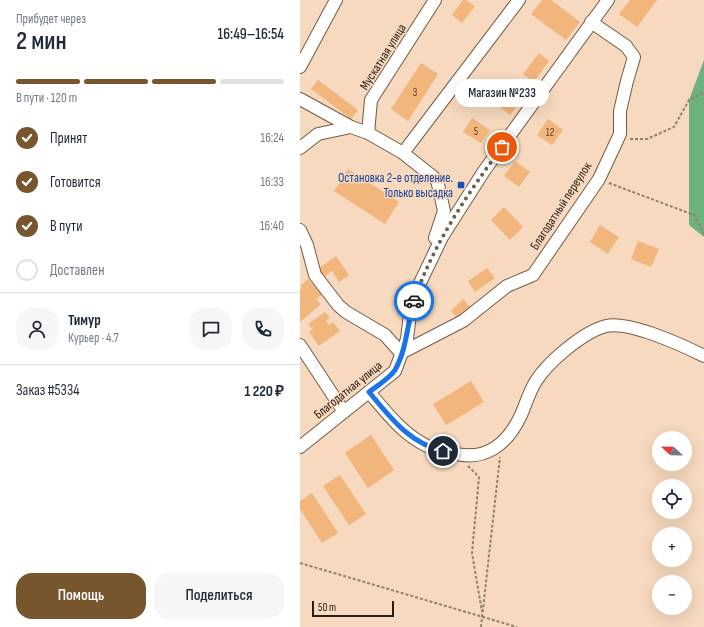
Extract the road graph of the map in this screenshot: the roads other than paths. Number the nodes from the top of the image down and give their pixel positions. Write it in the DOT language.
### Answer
graph roads {
  1 [pos="336,0"];
  2 [pos="435,0"];
  3 [pos="519,0"];
  4 [pos="608,0"];
  5 [pos="591,22"];
  6 [pos="300,67"];
  7 [pos="300,99"];
  8 [pos="351,127"];
  9 [pos="368,133"];
  10 [pos="300,148"];
  11 [pos="403,153"];
  12 [pos="300,230"];
  13 [pos="420,283"];
  14 [pos="300,345"];
  15 [pos="401,353"];
  16 [pos="704,356"];
  17 [pos="369,392"];
  18 [pos="344,412"];
  19 [pos="300,447"];
  1 -- 6 [label="street"];
  2 -- 9 [label="street, Мускатная улица"];
  3 -- 11 [label="street"];
  4 -- 5 [label="street, Благодатная улица"];
  5 -- 13 [label="street, Благодатная улица"];
  5 -- 15 [label="street, Благодатный переулок"];
  7 -- 8 [label="street"];
  8 -- 9 [label="street"];
  8 -- 10 [label="street"];
  9 -- 11 [label="street"];
  11 -- 13 [label="street"];
  12 -- 15 [label="street"];
  13 -- 15 [label="street, Благодатная улица"];
  14 -- 18 [label="street"];
  15 -- 17 [label="street, Благодатная улица"];
  16 -- 17 [label="street"];
  17 -- 18 [label="street, Благодатная улица"];
  18 -- 19 [label="street, Благодатная улица"];
}
